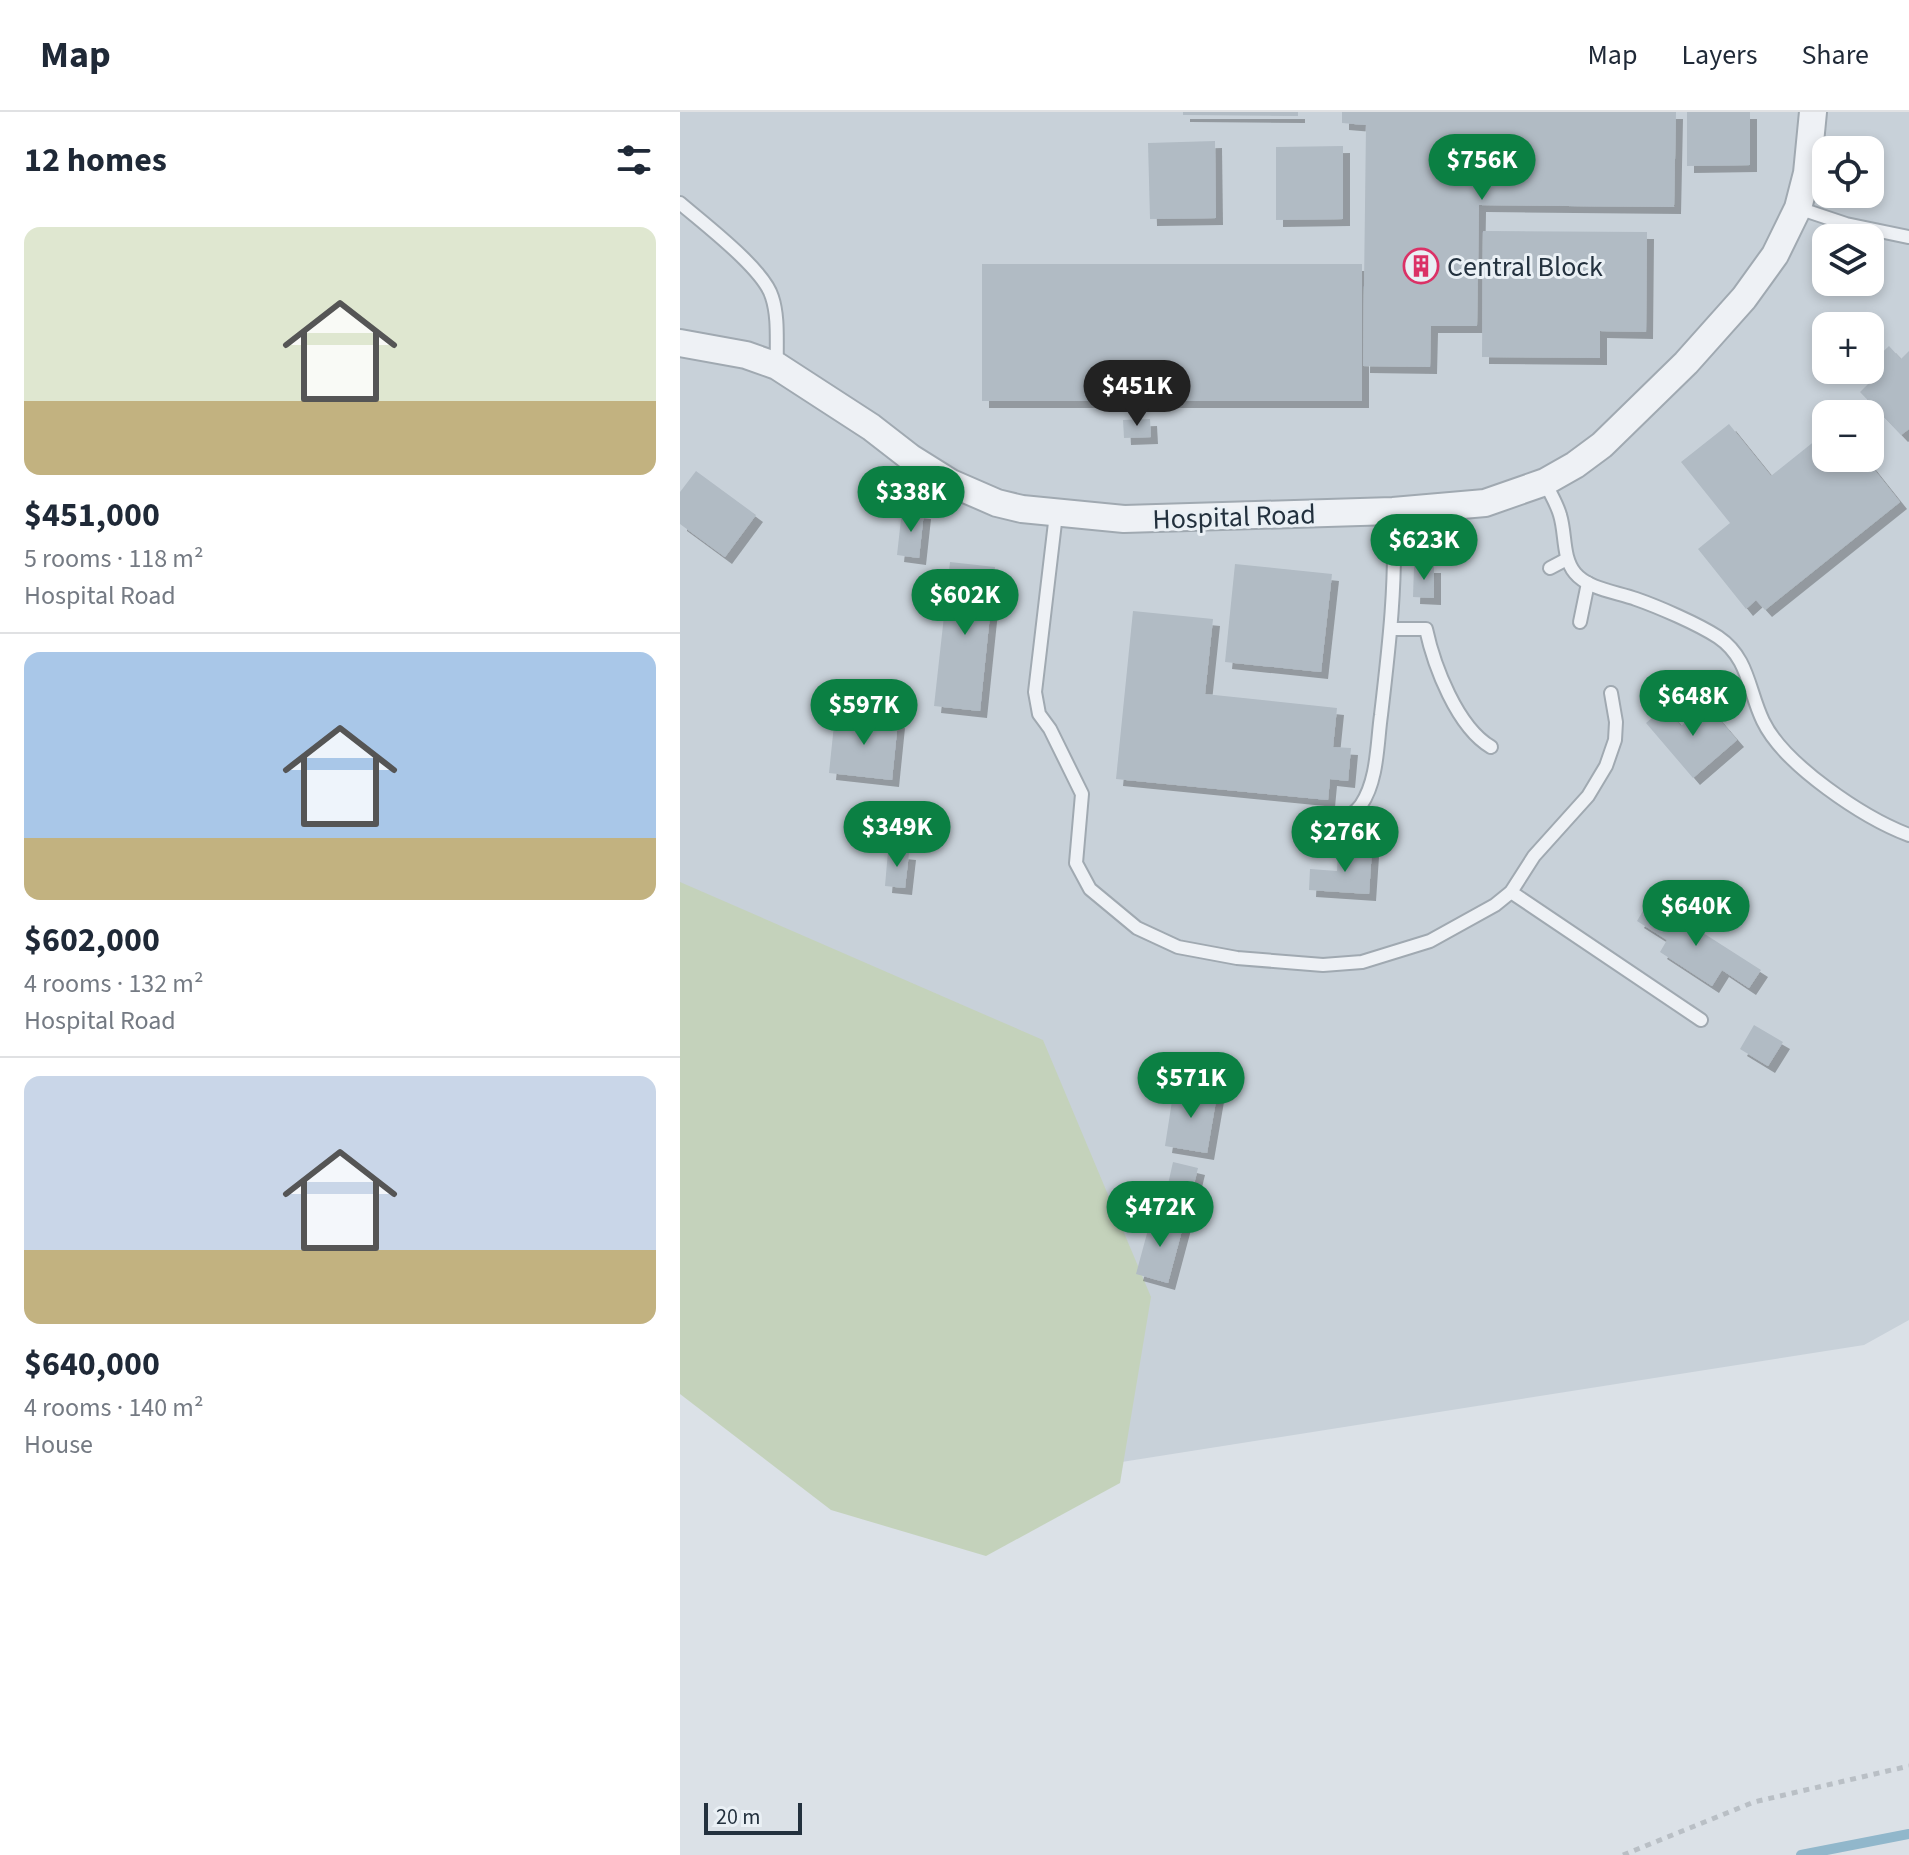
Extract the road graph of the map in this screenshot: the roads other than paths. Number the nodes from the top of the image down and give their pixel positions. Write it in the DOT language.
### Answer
graph roads {
  1 [pos="1813,112"];
  2 [pos="680,203"];
  3 [pos="1798,208"];
  4 [pos="1908,237"];
  5 [pos="680,343"];
  6 [pos="777,366"];
  7 [pos="1545,482"];
  8 [pos="1393,511"];
  9 [pos="1056,514"];
  10 [pos="1567,559"];
  11 [pos="1550,568"];
  12 [pos="1588,583"];
  13 [pos="1580,622"];
  14 [pos="1391,629"];
  15 [pos="1611,693"];
  16 [pos="1491,747"];
  17 [pos="1305,822"];
  18 [pos="1909,835"];
  19 [pos="1511,892"];
  20 [pos="1701,1020"];
  1 -- 3 [label="street, Hospital Road"];
  2 -- 6 [label="lane"];
  3 -- 4 [label="lane"];
  3 -- 7 [label="street, Hospital Road"];
  5 -- 6 [label="street, Hospital Road"];
  6 -- 9 [label="street, Hospital Road"];
  7 -- 8 [label="street, Hospital Road"];
  7 -- 10 [label="lane"];
  8 -- 9 [label="street, Hospital Road"];
  8 -- 14 [label="lane"];
  9 -- 19 [label="lane"];
  10 -- 11 [label="lane"];
  10 -- 12 [label="lane"];
  12 -- 13 [label="lane"];
  12 -- 18 [label="lane"];
  14 -- 16 [label="lane"];
  14 -- 17 [label="lane"];
  15 -- 19 [label="lane"];
  19 -- 20 [label="lane"];
}
